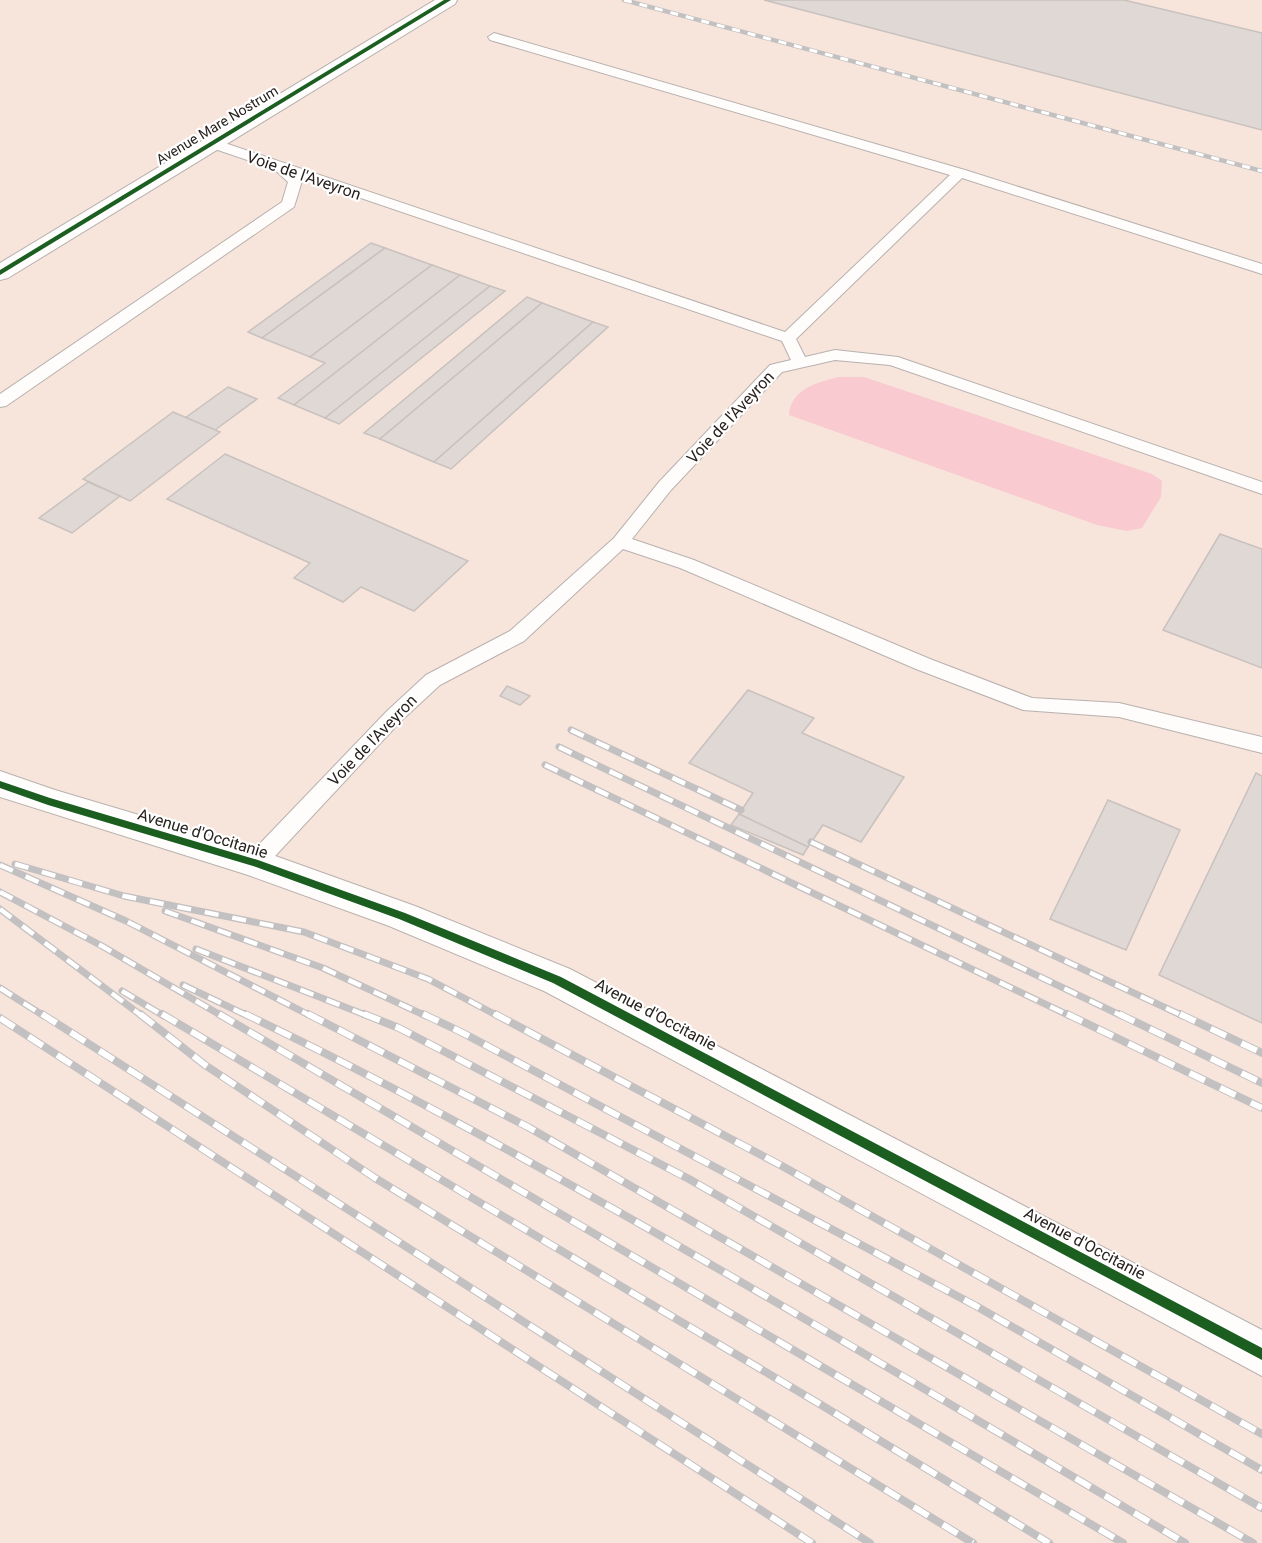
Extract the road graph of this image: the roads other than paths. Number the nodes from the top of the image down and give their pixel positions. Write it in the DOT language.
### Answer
graph roads {
  1 [pos="448,0"];
  2 [pos="494,37"];
  3 [pos="211,143"];
  4 [pos="280,167"];
  5 [pos="960,173"];
  6 [pos="1262,269"];
  7 [pos="0,273"];
  8 [pos="788,338"];
  9 [pos="800,362"];
  10 [pos="0,402"];
  11 [pos="1262,489"];
  12 [pos="620,542"];
  13 [pos="1262,745"];
  14 [pos="0,784"];
  15 [pos="255,864"];
  16 [pos="1262,1354"];
  1 -- 3 [label="street, Avenue Mare Nostrum"];
  2 -- 5 [label="lane"];
  3 -- 4 [label="lane, Voie de l'Aveyron"];
  3 -- 7 [label="street, Avenue Mare Nostrum"];
  4 -- 8 [label="lane, Voie de l'Aveyron"];
  4 -- 10 [label="lane"];
  5 -- 6 [label="lane"];
  5 -- 8 [label="lane"];
  8 -- 9 [label="lane"];
  9 -- 11 [label="lane, Voie de l'Aveyron"];
  9 -- 12 [label="lane, Voie de l'Aveyron"];
  12 -- 13 [label="lane"];
  12 -- 15 [label="lane, Voie de l'Aveyron"];
  14 -- 15 [label="street, Avenue d'Occitanie"];
  15 -- 16 [label="street, Avenue d'Occitanie"];
}
